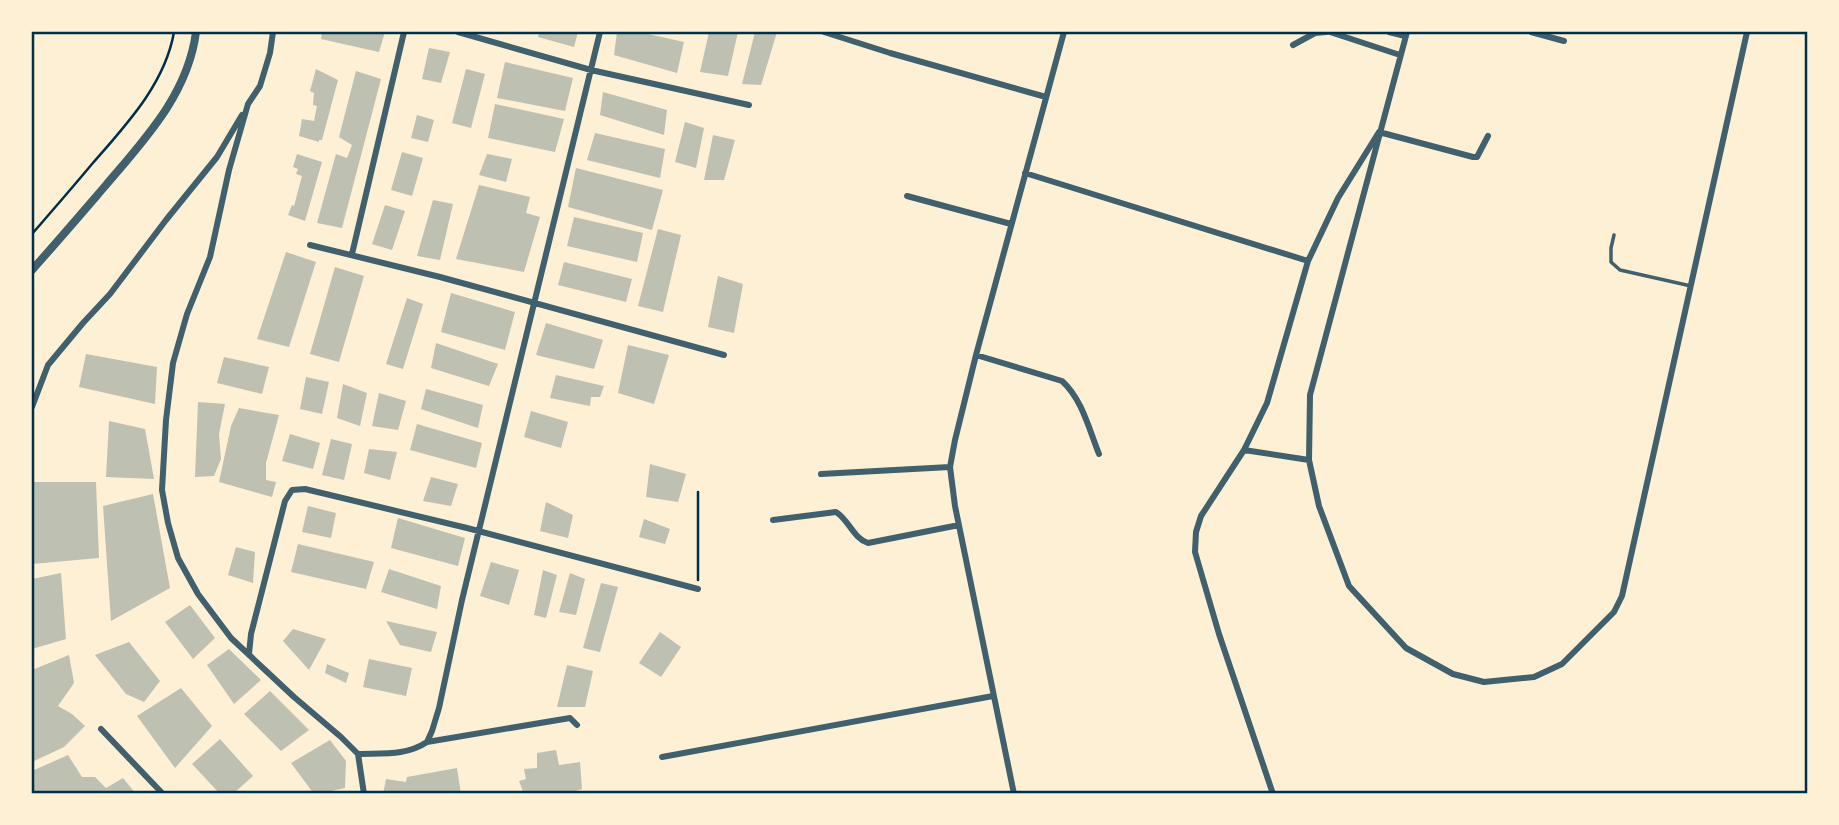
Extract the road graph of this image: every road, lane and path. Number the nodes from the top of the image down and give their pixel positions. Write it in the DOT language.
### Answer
graph roads {
  1 [pos="174,32"];
  2 [pos="196,32"];
  3 [pos="273,32"];
  4 [pos="404,32"];
  5 [pos="458,32"];
  6 [pos="600,32"];
  7 [pos="824,32"];
  8 [pos="1064,32"];
  9 [pos="1328,32"];
  10 [pos="1389,32"];
  11 [pos="1531,32"];
  12 [pos="1747,32"];
  13 [pos="1406,34"];
  14 [pos="1564,41"];
  15 [pos="1293,46"];
  16 [pos="1400,55"];
  17 [pos="591,70"];
  18 [pos="1046,97"];
  19 [pos="248,104"];
  20 [pos="750,105"];
  21 [pos="1379,132"];
  22 [pos="1488,136"];
  23 [pos="1025,173"];
  24 [pos="907,196"];
  25 [pos="1011,224"];
  26 [pos="32,234"];
  27 [pos="1614,235"];
  28 [pos="310,245"];
  29 [pos="352,254"];
  30 [pos="1308,261"];
  31 [pos="32,270"];
  32 [pos="1691,286"];
  33 [pos="535,303"];
  34 [pos="724,355"];
  35 [pos="976,355"];
  36 [pos="32,407"];
  37 [pos="1244,450"];
  38 [pos="1099,454"];
  39 [pos="1309,460"];
  40 [pos="950,467"];
  41 [pos="821,474"];
  42 [pos="698,492"];
  43 [pos="773,520"];
  44 [pos="959,525"];
  45 [pos="479,531"];
  46 [pos="698,589"];
  47 [pos="249,654"];
  48 [pos="993,696"];
  49 [pos="577,725"];
  50 [pos="101,729"];
  51 [pos="427,742"];
  52 [pos="358,754"];
  53 [pos="662,757"];
  54 [pos="163,793"];
  55 [pos="364,793"];
  56 [pos="1014,793"];
  57 [pos="1273,793"];
  1 -- 26 [label="path"];
  2 -- 31 [label="street"];
  3 -- 19 [label="street"];
  4 -- 29 [label="street"];
  5 -- 17 [label="street"];
  6 -- 17 [label="street"];
  7 -- 18 [label="street"];
  8 -- 18 [label="street"];
  9 -- 15 [label="street"];
  9 -- 16 [label="street"];
  10 -- 13 [label="street"];
  11 -- 14 [label="street"];
  12 -- 32 [label="street"];
  13 -- 16 [label="street"];
  16 -- 21 [label="street"];
  17 -- 20 [label="street"];
  17 -- 33 [label="street"];
  18 -- 23 [label="street"];
  19 -- 36 [label="street"];
  19 -- 47 [label="street"];
  21 -- 22 [label="street"];
  21 -- 30 [label="street"];
  21 -- 39 [label="street"];
  23 -- 25 [label="street"];
  23 -- 30 [label="street"];
  24 -- 25 [label="street"];
  25 -- 35 [label="street"];
  27 -- 32 [label="lane"];
  28 -- 29 [label="street"];
  29 -- 33 [label="street"];
  30 -- 37 [label="street"];
  32 -- 39 [label="street"];
  33 -- 34 [label="street"];
  33 -- 45 [label="street"];
  35 -- 38 [label="street"];
  35 -- 40 [label="street"];
  37 -- 39 [label="street"];
  37 -- 57 [label="street"];
  40 -- 41 [label="street"];
  40 -- 44 [label="street"];
  42 -- 46 [label="path"];
  43 -- 44 [label="street"];
  44 -- 48 [label="street"];
  45 -- 46 [label="street"];
  45 -- 47 [label="street"];
  45 -- 51 [label="street"];
  47 -- 52 [label="street"];
  48 -- 53 [label="street"];
  48 -- 56 [label="street"];
  49 -- 51 [label="street"];
  50 -- 54 [label="street"];
  51 -- 52 [label="street"];
  52 -- 55 [label="street"];
}
